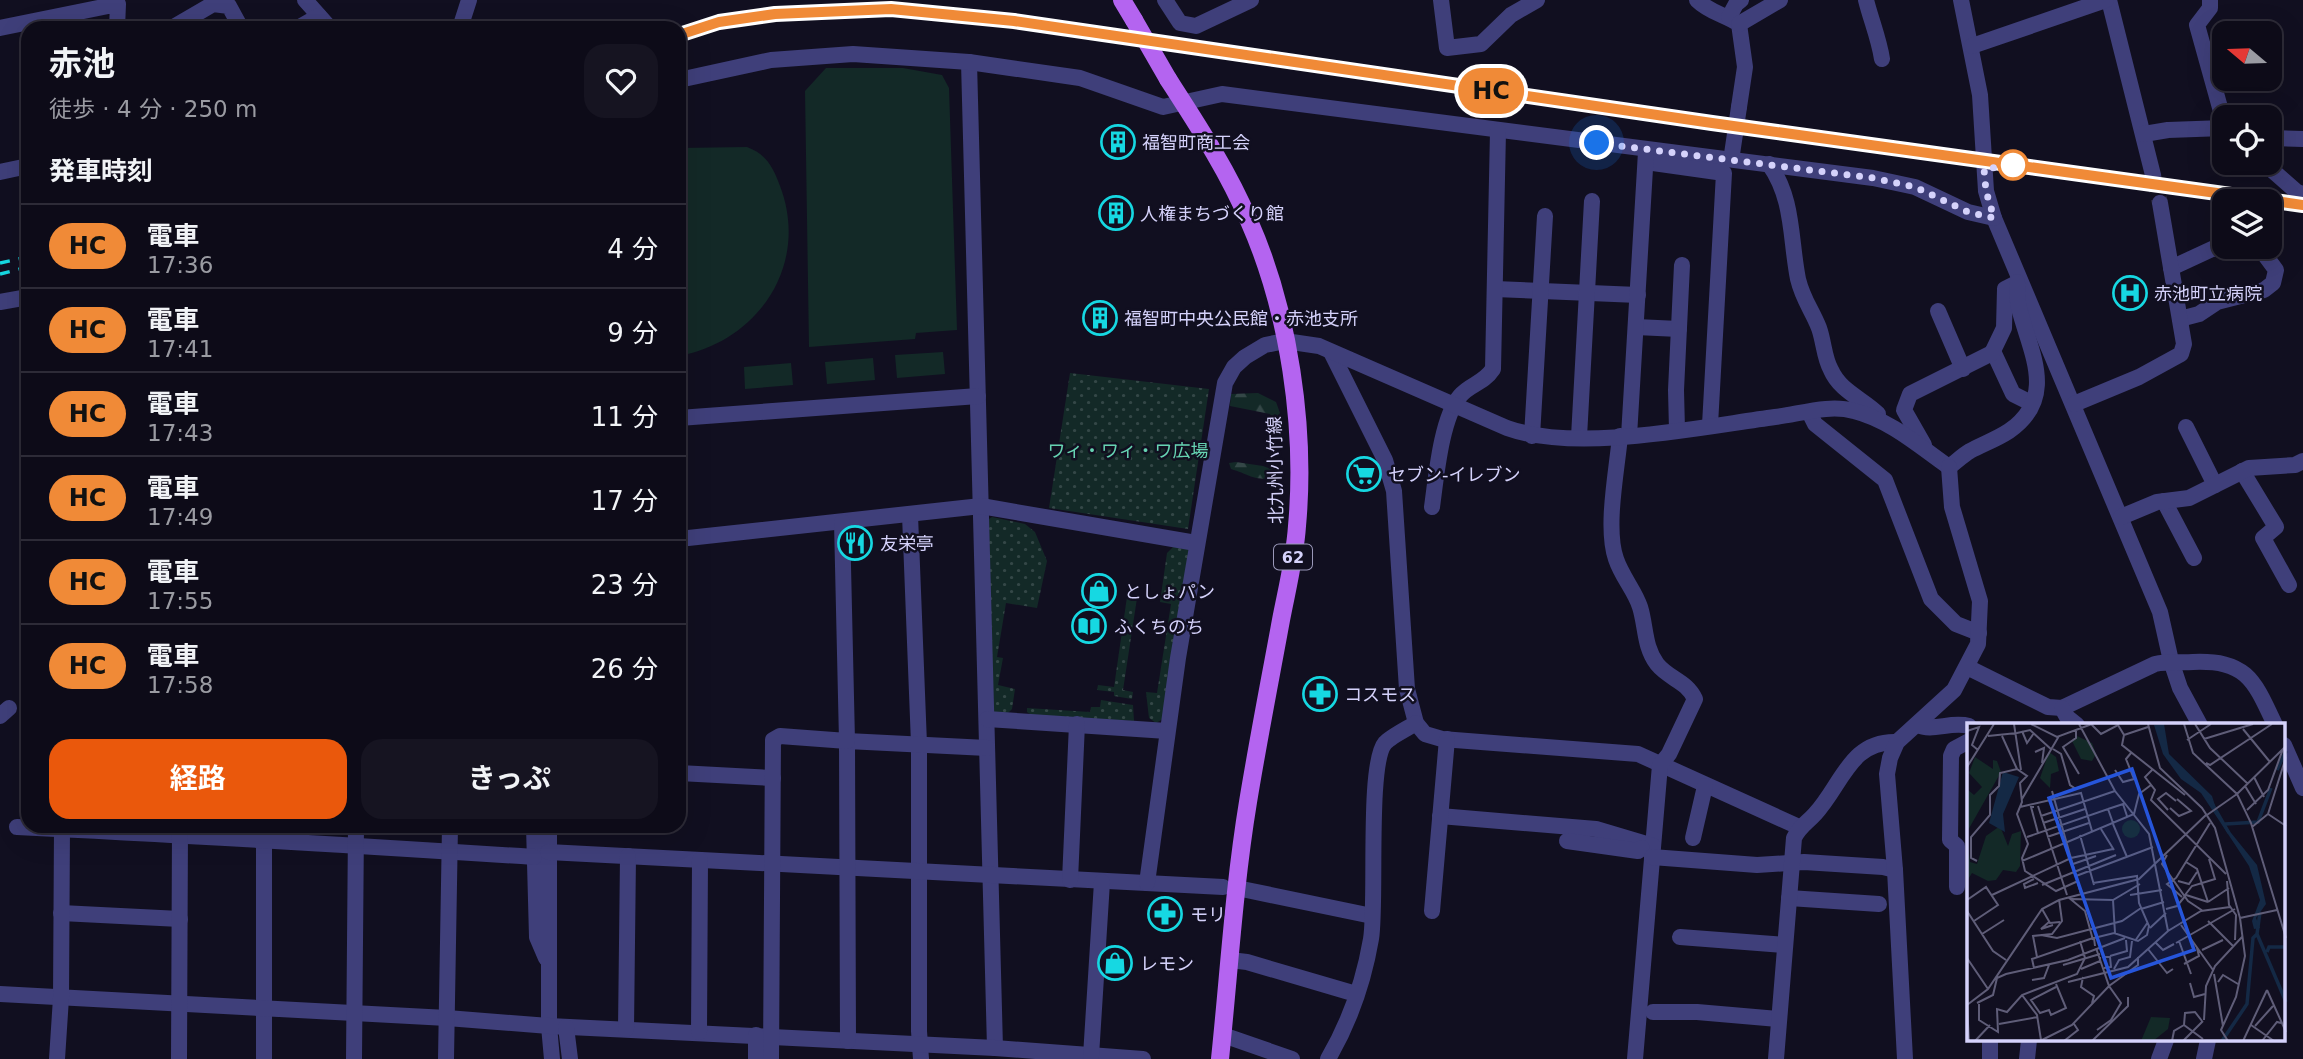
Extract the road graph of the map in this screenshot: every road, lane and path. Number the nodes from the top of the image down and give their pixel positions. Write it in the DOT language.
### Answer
graph roads {
  1 [pos="305,0"];
  2 [pos="470,0"];
  3 [pos="1122,0"];
  4 [pos="1165,0"];
  5 [pos="1251,0"];
  6 [pos="1441,0"];
  7 [pos="1537,0"];
  8 [pos="1697,0"];
  9 [pos="1741,0"];
  10 [pos="1780,0"];
  11 [pos="1866,0"];
  12 [pos="1961,0"];
  13 [pos="2107,0"];
  14 [pos="2210,0"];
  15 [pos="2060,7"];
  16 [pos="48,21"];
  17 [pos="117,21"];
  18 [pos="184,21"];
  19 [pos="237,21"];
  20 [pos="323,21"];
  21 [pos="462,21"];
  22 [pos="1734,21"];
  23 [pos="21,26"];
  24 [pos="0,28"];
  25 [pos="1972,46"];
  26 [pos="1882,60"];
  27 [pos="969,62"];
  28 [pos="686,78"];
  29 [pos="1182,101"];
  30 [pos="2219,105"];
  31 [pos="2212,128"];
  32 [pos="1497,131"];
  33 [pos="2144,134"];
  34 [pos="2282,138"];
  35 [pos="2303,139"];
  36 [pos="1646,155"];
  37 [pos="1732,157"];
  38 [pos="1769,164"];
  39 [pos="21,168"];
  40 [pos="0,172"];
  41 [pos="2153,174"];
  42 [pos="2278,175"];
  43 [pos="2303,194"];
  44 [pos="1592,201"];
  45 [pos="2160,204"];
  46 [pos="1545,216"];
  47 [pos="1994,218"];
  48 [pos="2212,249"];
  49 [pos="2268,259"];
  50 [pos="1682,265"];
  51 [pos="2171,268"];
  52 [pos="2017,279"];
  53 [pos="1495,289"];
  54 [pos="1541,290"];
  55 [pos="1587,292"];
  56 [pos="1638,295"];
  57 [pos="21,298"];
  58 [pos="0,302"];
  59 [pos="1938,311"];
  60 [pos="2180,319"];
  61 [pos="1636,327"];
  62 [pos="1679,329"];
  63 [pos="1285,341"];
  64 [pos="1993,351"];
  65 [pos="1331,352"];
  66 [pos="1963,369"];
  67 [pos="978,396"];
  68 [pos="2031,403"];
  69 [pos="2074,404"];
  70 [pos="1453,406"];
  71 [pos="1809,412"];
  72 [pos="686,417"];
  73 [pos="1887,424"];
  74 [pos="1710,425"];
  75 [pos="2186,428"];
  76 [pos="1677,430"];
  77 [pos="1532,436"];
  78 [pos="1625,436"];
  79 [pos="1579,437"];
  80 [pos="1926,451"];
  81 [pos="2303,461"];
  82 [pos="1949,467"];
  83 [pos="2242,471"];
  84 [pos="2215,485"];
  85 [pos="2164,501"];
  86 [pos="981,506"];
  87 [pos="1432,507"];
  88 [pos="910,515"];
  89 [pos="2121,517"];
  90 [pos="842,522"];
  91 [pos="686,538"];
  92 [pos="1196,543"];
  93 [pos="2194,558"];
  94 [pos="2289,585"];
  95 [pos="1979,633"];
  96 [pos="2171,661"];
  97 [pos="1967,667"];
  98 [pos="2062,708"];
  99 [pos="987,719"];
  100 [pos="1416,723"];
  101 [pos="2074,723"];
  102 [pos="2199,723"];
  103 [pos="2273,723"];
  104 [pos="1077,724"];
  105 [pos="1916,725"];
  106 [pos="1967,725"];
  107 [pos="1167,731"];
  108 [pos="1447,740"];
  109 [pos="847,741"];
  110 [pos="1897,742"];
  111 [pos="1967,742"];
  112 [pos="919,744"];
  113 [pos="987,748"];
  114 [pos="2286,750"];
  115 [pos="1660,765"];
  116 [pos="686,773"];
  117 [pos="773,778"];
  118 [pos="1706,786"];
  119 [pos="2303,788"];
  120 [pos="1440,816"];
  121 [pos="17,827"];
  122 [pos="21,827"];
  123 [pos="1799,827"];
  124 [pos="62,833"];
  125 [pos="180,833"];
  126 [pos="236,833"];
  127 [pos="356,833"];
  128 [pos="450,833"];
  129 [pos="536,833"];
  130 [pos="547,833"];
  131 [pos="264,834"];
  132 [pos="1693,838"];
  133 [pos="1567,841"];
  134 [pos="356,844"];
  135 [pos="1651,849"];
  136 [pos="450,851"];
  137 [pos="541,855"];
  138 [pos="628,856"];
  139 [pos="700,860"];
  140 [pos="1792,862"];
  141 [pos="773,864"];
  142 [pos="848,867"];
  143 [pos="1895,870"];
  144 [pos="919,871"];
  145 [pos="991,874"];
  146 [pos="1070,880"];
  147 [pos="1102,882"];
  148 [pos="1147,883"];
  149 [pos="1230,887"];
  150 [pos="1957,887"];
  151 [pos="1789,898"];
  152 [pos="1879,904"];
  153 [pos="1432,911"];
  154 [pos="61,913"];
  155 [pos="1372,916"];
  156 [pos="180,919"];
  157 [pos="1680,937"];
  158 [pos="1785,945"];
  159 [pos="1230,960"];
  160 [pos="0,993"];
  161 [pos="1356,994"];
  162 [pos="61,998"];
  163 [pos="180,1004"];
  164 [pos="265,1008"];
  165 [pos="1653,1012"];
  166 [pos="355,1013"];
  167 [pos="447,1018"];
  168 [pos="1778,1019"];
  169 [pos="549,1026"];
  170 [pos="566,1027"];
  171 [pos="626,1029"];
  172 [pos="699,1032"];
  173 [pos="763,1035"];
  174 [pos="1223,1035"];
  175 [pos="848,1041"];
  176 [pos="2165,1042"];
  177 [pos="995,1048"];
  178 [pos="916,1051"];
  179 [pos="1058,1056"];
  180 [pos="1091,1056"];
  181 [pos="57,1059"];
  182 [pos="179,1059"];
  183 [pos="264,1059"];
  184 [pos="354,1059"];
  185 [pos="446,1059"];
  186 [pos="552,1059"];
  187 [pos="570,1059"];
  188 [pos="756,1059"];
  189 [pos="771,1059"];
  190 [pos="1143,1059"];
  191 [pos="1220,1059"];
  192 [pos="1292,1059"];
  193 [pos="1328,1059"];
  194 [pos="1635,1059"];
  195 [pos="1776,1059"];
  196 [pos="1905,1059"];
  197 [pos="2159,1059"];
  1 -- 20 [label="street"];
  2 -- 21 [label="street"];
  3 -- 29 [label="main road, 北九州小竹線 / 62, bridge"];
  4 -- 5 [label="street"];
  6 -- 7 [label="street"];
  8 -- 22 [label="street"];
  9 -- 22 [label="street"];
  10 -- 22 [label="street"];
  11 -- 26 [label="street"];
  12 -- 25 [label="street"];
  13 -- 15 [label="street"];
  13 -- 33 [label="street"];
  14 -- 30 [label="street"];
  15 -- 25 [label="street"];
  16 -- 17 [label="street"];
  18 -- 19 [label="street"];
  22 -- 37 [label="street, bridge"];
  23 -- 24 [label="street"];
  25 -- 47 [label="street"];
  27 -- 28 [label="street"];
  27 -- 29 [label="street"];
  27 -- 67 [label="street"];
  29 -- 32 [label="street"];
  29 -- 63 [label="main road, 北九州小竹線 / 62"];
  31 -- 33 [label="street"];
  32 -- 36 [label="street"];
  32 -- 53 [label="street"];
  33 -- 41 [label="street"];
  34 -- 35 [label="street"];
  36 -- 37 [label="street"];
  36 -- 56 [label="street"];
  36 -- 74 [label="street"];
  37 -- 38 [label="street"];
  38 -- 47 [label="street"];
  38 -- 73 [label="street"];
  39 -- 40 [label="street"];
  42 -- 43 [label="street"];
  44 -- 55 [label="street"];
  45 -- 51 [label="street"];
  46 -- 54 [label="street"];
  47 -- 52 [label="street"];
  48 -- 51 [label="street"];
  49 -- 60 [label="street"];
  50 -- 62 [label="street"];
  51 -- 60 [label="street"];
  52 -- 64 [label="street"];
  52 -- 68 [label="street"];
  52 -- 69 [label="street"];
  53 -- 54 [label="street"];
  53 -- 70 [label="street"];
  54 -- 55 [label="street"];
  54 -- 77 [label="street"];
  55 -- 56 [label="street"];
  55 -- 79 [label="street"];
  56 -- 61 [label="street"];
  57 -- 58 [label="street"];
  59 -- 66 [label="street"];
  60 -- 69 [label="street"];
  61 -- 62 [label="street"];
  61 -- 78 [label="street"];
  62 -- 76 [label="street"];
  63 -- 65 [label="street"];
  63 -- 92 [label="street"];
  63 -- 149 [label="main road, 北九州小竹線 / 62"];
  64 -- 66 [label="street"];
  64 -- 68 [label="street"];
  65 -- 70 [label="street"];
  65 -- 100 [label="street"];
  66 -- 80 [label="street"];
  67 -- 72 [label="street"];
  67 -- 86 [label="street"];
  68 -- 82 [label="street"];
  69 -- 89 [label="street"];
  70 -- 77 [label="street"];
  70 -- 87 [label="street"];
  71 -- 73 [label="street"];
  71 -- 74 [label="street"];
  71 -- 95 [label="street"];
  73 -- 80 [label="street"];
  74 -- 76 [label="street"];
  75 -- 84 [label="street"];
  76 -- 78 [label="street"];
  77 -- 79 [label="street"];
  78 -- 79 [label="street"];
  78 -- 115 [label="street"];
  80 -- 82 [label="street"];
  81 -- 83 [label="street"];
  82 -- 95 [label="street"];
  83 -- 84 [label="street"];
  83 -- 94 [label="street"];
  84 -- 85 [label="street"];
  85 -- 89 [label="street"];
  85 -- 93 [label="street"];
  86 -- 88 [label="street"];
  86 -- 92 [label="street"];
  86 -- 99 [label="street"];
  88 -- 90 [label="street"];
  88 -- 112 [label="street"];
  89 -- 96 [label="street"];
  90 -- 91 [label="street"];
  90 -- 109 [label="street"];
  92 -- 107 [label="street"];
  95 -- 97 [label="street"];
  96 -- 98 [label="street"];
  96 -- 102 [label="street"];
  96 -- 103 [label="street"];
  97 -- 98 [label="street"];
  97 -- 105 [label="street"];
  98 -- 101 [label="street"];
  99 -- 104 [label="street"];
  99 -- 113 [label="street"];
  100 -- 108 [label="street"];
  100 -- 155 [label="street"];
  104 -- 107 [label="street"];
  104 -- 146 [label="street"];
  105 -- 106 [label="street"];
  105 -- 110 [label="street"];
  107 -- 148 [label="street"];
  108 -- 115 [label="street"];
  108 -- 120 [label="street"];
  109 -- 112 [label="street"];
  109 -- 117 [label="street"];
  109 -- 142 [label="street"];
  110 -- 123 [label="street"];
  110 -- 143 [label="street"];
  111 -- 150 [label="street"];
  112 -- 113 [label="street"];
  112 -- 144 [label="street"];
  113 -- 145 [label="street"];
  114 -- 119 [label="street"];
  115 -- 118 [label="street"];
  115 -- 135 [label="street"];
  116 -- 117 [label="street"];
  117 -- 141 [label="street"];
  118 -- 123 [label="street"];
  118 -- 132 [label="street"];
  120 -- 135 [label="street"];
  120 -- 153 [label="street"];
  121 -- 122 [label="street"];
  123 -- 140 [label="street"];
  124 -- 154 [label="street"];
  125 -- 156 [label="street"];
  126 -- 131 [label="street"];
  127 -- 134 [label="street"];
  128 -- 136 [label="street"];
  129 -- 137 [label="street"];
  130 -- 137 [label="street"];
  131 -- 134 [label="street"];
  131 -- 164 [label="street"];
  133 -- 135 [label="street"];
  134 -- 136 [label="street"];
  134 -- 166 [label="street"];
  135 -- 140 [label="street"];
  135 -- 194 [label="street"];
  136 -- 137 [label="street"];
  136 -- 167 [label="street"];
  137 -- 138 [label="street"];
  137 -- 169 [label="street"];
  138 -- 139 [label="street"];
  138 -- 171 [label="street"];
  139 -- 141 [label="street"];
  139 -- 172 [label="street"];
  140 -- 143 [label="street"];
  140 -- 151 [label="street"];
  141 -- 142 [label="street"];
  141 -- 173 [label="street"];
  142 -- 144 [label="street"];
  142 -- 175 [label="street"];
  143 -- 196 [label="street"];
  144 -- 145 [label="street"];
  144 -- 178 [label="street"];
  145 -- 146 [label="street"];
  145 -- 177 [label="street"];
  146 -- 147 [label="street"];
  147 -- 148 [label="street"];
  147 -- 180 [label="street"];
  148 -- 149 [label="street"];
  149 -- 155 [label="street"];
  149 -- 159 [label="main road, 北九州小竹線 / 62"];
  151 -- 152 [label="street"];
  151 -- 158 [label="street"];
  154 -- 156 [label="street"];
  154 -- 162 [label="street"];
  155 -- 161 [label="street"];
  156 -- 163 [label="street"];
  157 -- 158 [label="street"];
  158 -- 168 [label="street"];
  159 -- 161 [label="street"];
  159 -- 174 [label="main road, 北九州小竹線 / 62"];
  160 -- 162 [label="street"];
  161 -- 193 [label="street"];
  162 -- 163 [label="street"];
  162 -- 181 [label="street"];
  163 -- 164 [label="street"];
  163 -- 182 [label="street"];
  164 -- 166 [label="street"];
  164 -- 183 [label="street"];
  165 -- 168 [label="street"];
  166 -- 167 [label="street"];
  166 -- 184 [label="street"];
  167 -- 169 [label="street"];
  167 -- 185 [label="street"];
  168 -- 195 [label="street"];
  169 -- 170 [label="street"];
  169 -- 186 [label="street"];
  170 -- 171 [label="street"];
  170 -- 187 [label="street"];
  171 -- 172 [label="street"];
  172 -- 173 [label="street"];
  173 -- 175 [label="street"];
  173 -- 188 [label="street"];
  173 -- 189 [label="street"];
  174 -- 191 [label="main road, 北九州小竹線 / 62"];
  174 -- 192 [label="street"];
  175 -- 178 [label="street"];
  176 -- 197 [label="street"];
  177 -- 178 [label="street"];
  177 -- 179 [label="street"];
  179 -- 180 [label="street"];
  180 -- 190 [label="street"];
}
